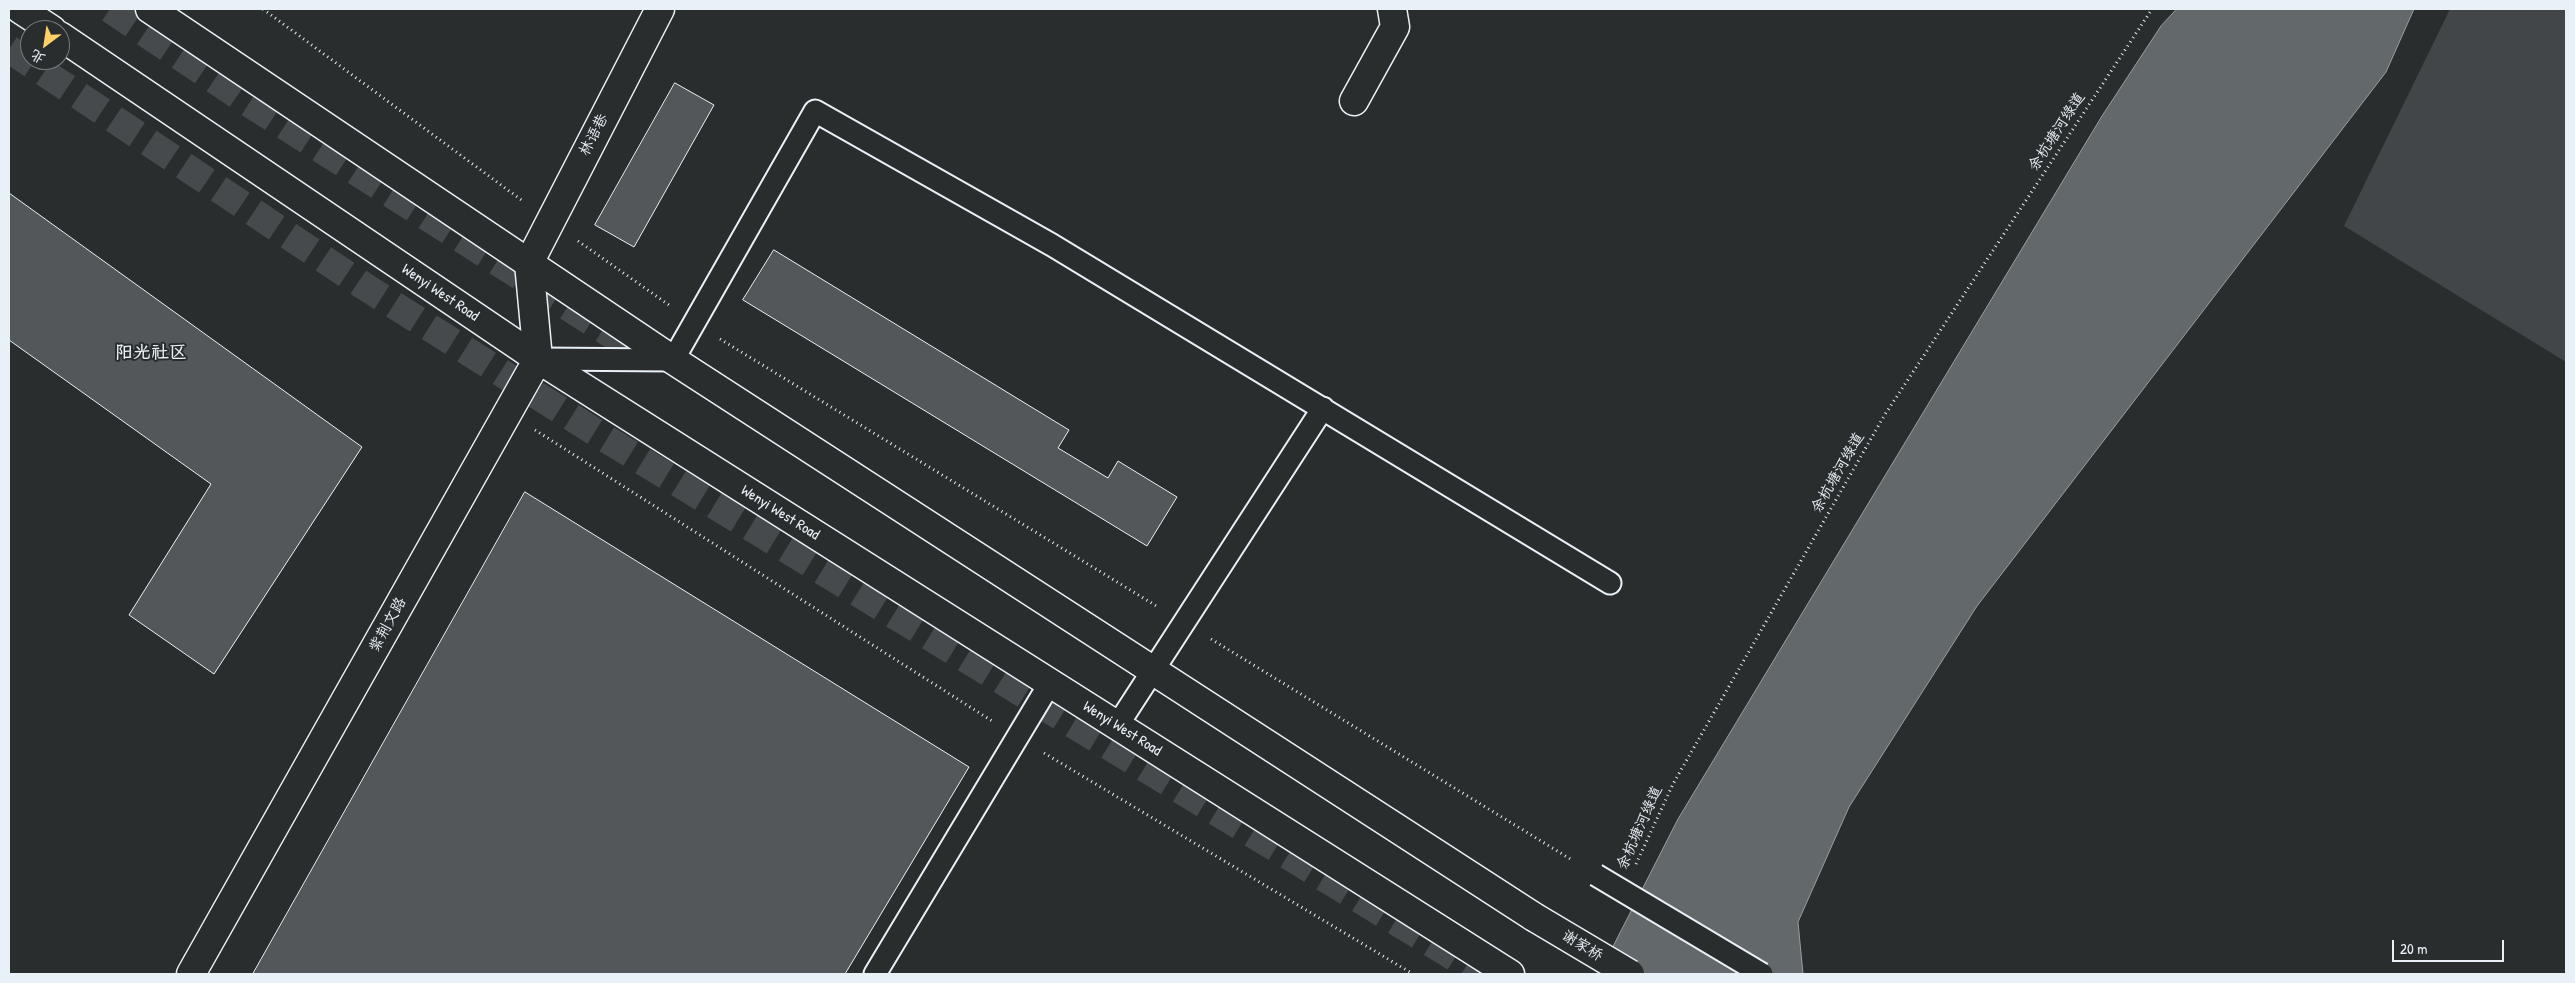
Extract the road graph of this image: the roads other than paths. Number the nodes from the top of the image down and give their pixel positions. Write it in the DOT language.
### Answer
graph roads {
  1 [pos="20,9"];
  2 [pos="150,9"];
  3 [pos="660,9"];
  4 [pos="1392,9"];
  5 [pos="37,20"];
  6 [pos="70,43"];
  7 [pos="1354,101"];
  8 [pos="529,263"];
  9 [pos="538,360"];
  10 [pos="673,360"];
  11 [pos="1322,408"];
  12 [pos="1610,583"];
  13 [pos="1153,670"];
  14 [pos="1050,683"];
  15 [pos="1117,726"];
  16 [pos="1596,875"];
  17 [pos="191,974"];
  18 [pos="875,974"];
  19 [pos="1510,974"];
  20 [pos="1630,974"];
  21 [pos="1762,974"];
  1 -- 5 [label="main road"];
  2 -- 8 [label="main road"];
  3 -- 8 [label="main road, 林语巷"];
  4 -- 7 [label="main road"];
  6 -- 9 [label="main road, Wenyi West Road"];
  8 -- 9 [label="main road"];
  8 -- 10 [label="main road"];
  9 -- 10 [label="lane"];
  9 -- 14 [label="main road, Wenyi West Road"];
  9 -- 17 [label="main road, 紫荆文路"];
  10 -- 11 [label="lane"];
  10 -- 13 [label="main road"];
  11 -- 12 [label="lane"];
  11 -- 13 [label="lane"];
  13 -- 15 [label="lane"];
  13 -- 20 [label="main road, 谢家桥, bridge"];
  14 -- 15 [label="main road, Wenyi West Road"];
  14 -- 18 [label="lane"];
  15 -- 19 [label="main road, Wenyi West Road"];
  16 -- 21 [label="lane, bridge"];
}
